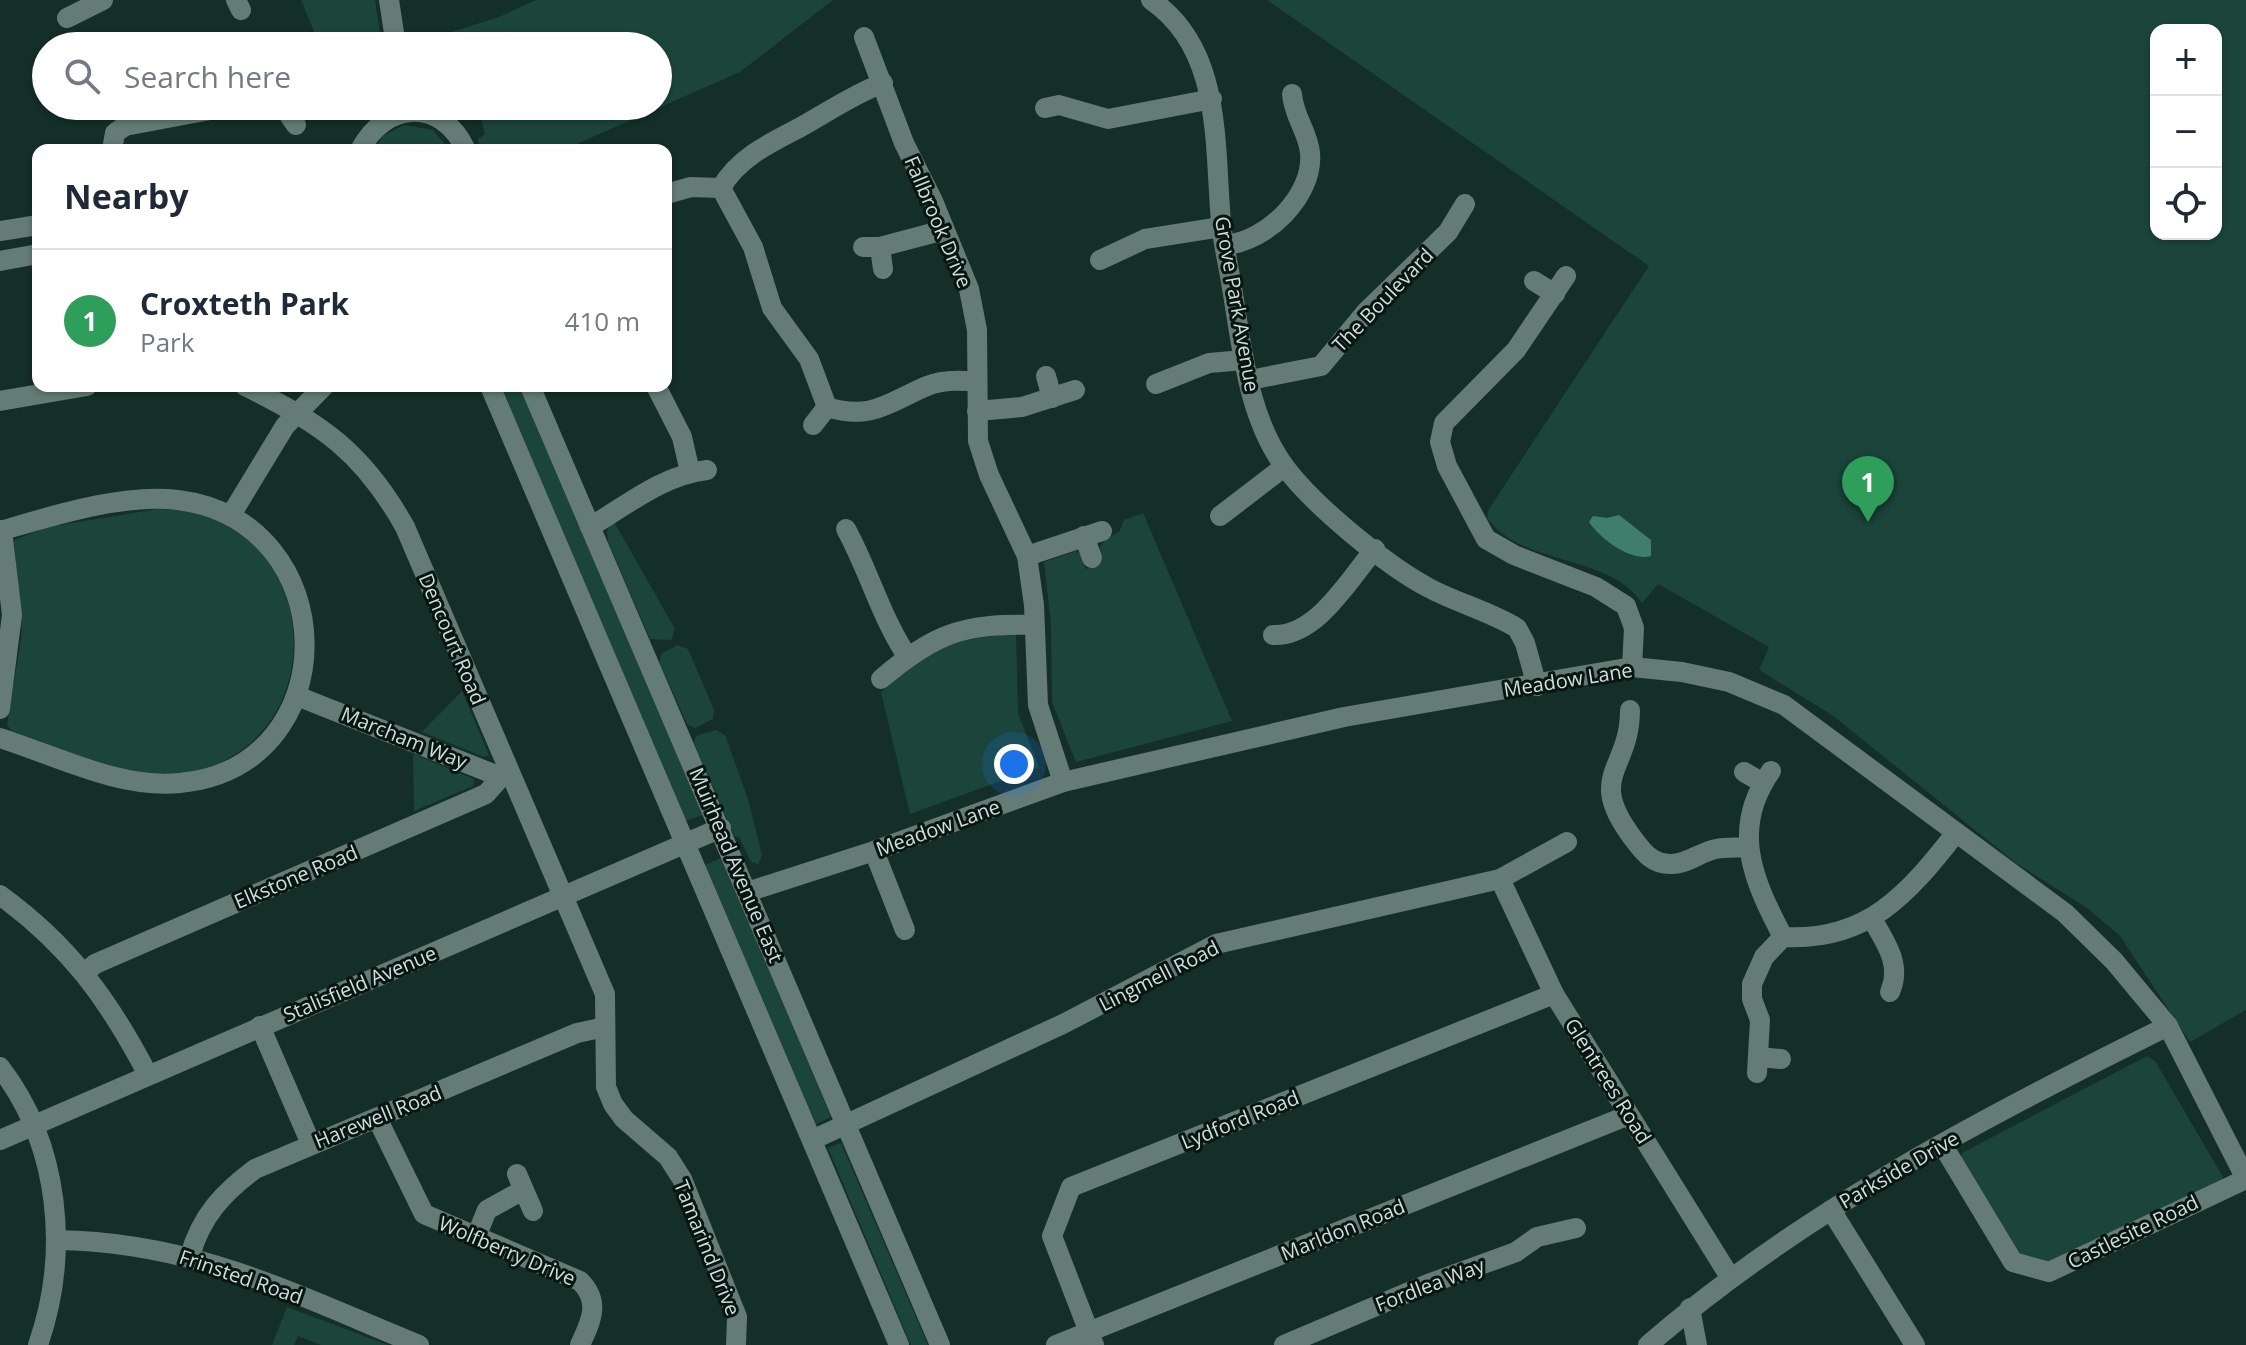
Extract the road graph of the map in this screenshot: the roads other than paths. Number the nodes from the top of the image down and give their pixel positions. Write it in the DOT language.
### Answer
graph roads {
  1 [pos="103,0"];
  2 [pos="389,0"];
  3 [pos="1151,0"];
  4 [pos="76,9"];
  5 [pos="394,32"];
  6 [pos="864,37"];
  7 [pos="883,83"];
  8 [pos="1292,94"];
  9 [pos="1212,99"];
  10 [pos="1045,108"];
  11 [pos="157,120"];
  12 [pos="293,120"];
  13 [pos="378,120"];
  14 [pos="443,120"];
  15 [pos="296,125"];
  16 [pos="113,144"];
  17 [pos="364,144"];
  18 [pos="463,144"];
  19 [pos="721,188"];
  20 [pos="672,192"];
  21 [pos="1456,208"];
  22 [pos="32,226"];
  23 [pos="944,230"];
  24 [pos="0,231"];
  25 [pos="1223,236"];
  26 [pos="32,255"];
  27 [pos="1100,260"];
  28 [pos="0,261"];
  29 [pos="883,269"];
  30 [pos="1566,276"];
  31 [pos="1534,281"];
  32 [pos="1555,294"];
  33 [pos="1247,370"];
  34 [pos="1046,376"];
  35 [pos="977,382"];
  36 [pos="1156,384"];
  37 [pos="1075,390"];
  38 [pos="52,392"];
  39 [pos="257,392"];
  40 [pos="318,392"];
  41 [pos="493,392"];
  42 [pos="533,392"];
  43 [pos="659,392"];
  44 [pos="1052,398"];
  45 [pos="0,401"];
  46 [pos="827,407"];
  47 [pos="297,411"];
  48 [pos="977,411"];
  49 [pos="813,425"];
  50 [pos="1284,467"];
  51 [pos="231,515"];
  52 [pos="1220,516"];
  53 [pos="590,527"];
  54 [pos="1,530"];
  55 [pos="872,532"];
  56 [pos="1375,549"];
  57 [pos="1027,556"];
  58 [pos="1092,558"];
  59 [pos="1034,625"];
  60 [pos="1273,635"];
  61 [pos="907,656"];
  62 [pos="1632,667"];
  63 [pos="881,679"];
  64 [pos="1537,686"];
  65 [pos="297,696"];
  66 [pos="0,709"];
  67 [pos="1636,723"];
  68 [pos="0,738"];
  69 [pos="1744,772"];
  70 [pos="506,777"];
  71 [pos="1063,782"];
  72 [pos="721,828"];
  73 [pos="1955,834"];
  74 [pos="1567,842"];
  75 [pos="685,845"];
  76 [pos="1747,847"];
  77 [pos="874,851"];
  78 [pos="1500,879"];
  79 [pos="747,892"];
  80 [pos="0,895"];
  81 [pos="563,899"];
  82 [pos="1872,919"];
  83 [pos="905,930"];
  84 [pos="1783,937"];
  85 [pos="86,972"];
  86 [pos="1918,976"];
  87 [pos="1554,994"];
  88 [pos="260,1026"];
  89 [pos="2168,1026"];
  90 [pos="605,1027"];
  91 [pos="1781,1059"];
  92 [pos="0,1067"];
  93 [pos="148,1075"];
  94 [pos="1629,1115"];
  95 [pos="377,1118"];
  96 [pos="36,1124"];
  97 [pos="845,1125"];
  98 [pos="0,1140"];
  99 [pos="812,1140"];
  100 [pos="311,1144"];
  101 [pos="1942,1144"];
  102 [pos="2246,1179"];
  103 [pos="1831,1210"];
  104 [pos="533,1211"];
  105 [pos="1576,1228"];
  106 [pos="476,1237"];
  107 [pos="57,1240"];
  108 [pos="190,1256"];
  109 [pos="1730,1277"];
  110 [pos="1690,1308"];
  111 [pos="1092,1338"];
  112 [pos="38,1345"];
  113 [pos="419,1345"];
  114 [pos="580,1345"];
  115 [pos="736,1345"];
  116 [pos="899,1345"];
  117 [pos="940,1345"];
  118 [pos="1056,1345"];
  119 [pos="1284,1345"];
  120 [pos="1648,1345"];
  121 [pos="1697,1345"];
  122 [pos="1915,1345"];
  1 -- 4 [label="street"];
  2 -- 5 [label="street"];
  3 -- 9 [label="street, Grove Park Avenue"];
  6 -- 7 [label="street, Fallbrook Drive"];
  7 -- 19 [label="street"];
  7 -- 23 [label="street, Fallbrook Drive"];
  8 -- 25 [label="street"];
  9 -- 10 [label="street"];
  9 -- 25 [label="street, Grove Park Avenue"];
  11 -- 16 [label="street"];
  12 -- 15 [label="street"];
  13 -- 17 [label="street"];
  14 -- 18 [label="street"];
  19 -- 20 [label="street"];
  19 -- 46 [label="street"];
  21 -- 33 [label="street, The Boulevard"];
  22 -- 24 [label="street"];
  23 -- 29 [label="street"];
  23 -- 35 [label="street, Fallbrook Drive"];
  25 -- 27 [label="street"];
  25 -- 33 [label="street, Grove Park Avenue"];
  26 -- 28 [label="street"];
  30 -- 32 [label="street"];
  31 -- 32 [label="street"];
  32 -- 62 [label="street"];
  33 -- 36 [label="street, The Boulevard"];
  33 -- 50 [label="street, Grove Park Avenue"];
  34 -- 44 [label="street"];
  35 -- 46 [label="street"];
  35 -- 48 [label="street, Fallbrook Drive"];
  37 -- 44 [label="street"];
  38 -- 45 [label="street"];
  39 -- 47 [label="street, Dencourt Road"];
  40 -- 47 [label="street"];
  41 -- 75 [label="street, Muirhead Avenue East"];
  42 -- 53 [label="street, Muirhead Avenue East"];
  43 -- 53 [label="street"];
  44 -- 48 [label="street"];
  46 -- 49 [label="street"];
  47 -- 51 [label="street"];
  47 -- 70 [label="street, Dencourt Road"];
  48 -- 57 [label="street, Fallbrook Drive"];
  50 -- 52 [label="street"];
  50 -- 56 [label="street, Grove Park Avenue"];
  51 -- 54 [label="street"];
  51 -- 65 [label="street"];
  53 -- 72 [label="street, Muirhead Avenue East"];
  54 -- 66 [label="street"];
  55 -- 61 [label="street"];
  56 -- 60 [label="street"];
  56 -- 64 [label="street, Grove Park Avenue"];
  57 -- 58 [label="street"];
  57 -- 59 [label="street, Fallbrook Drive"];
  59 -- 61 [label="street"];
  59 -- 71 [label="street, Fallbrook Drive"];
  61 -- 63 [label="street"];
  62 -- 64 [label="street, Meadow Lane"];
  62 -- 73 [label="street, Meadow Lane"];
  64 -- 71 [label="street, Meadow Lane"];
  65 -- 68 [label="street"];
  65 -- 70 [label="street, Marcham Way"];
  67 -- 76 [label="street"];
  69 -- 76 [label="street"];
  70 -- 81 [label="street, Dencourt Road"];
  70 -- 85 [label="street, Elkstone Road"];
  71 -- 77 [label="street, Meadow Lane"];
  72 -- 75 [label="street, Stalisfield Avenue"];
  72 -- 79 [label="street, Muirhead Avenue East"];
  73 -- 82 [label="street"];
  73 -- 89 [label="street, Meadow Lane"];
  74 -- 78 [label="street, Lingmell Road"];
  75 -- 81 [label="street, Stalisfield Avenue"];
  75 -- 99 [label="street, Muirhead Avenue East"];
  76 -- 84 [label="street"];
  77 -- 79 [label="street, Meadow Lane"];
  77 -- 83 [label="street"];
  78 -- 87 [label="street, Glentrees Road"];
  78 -- 97 [label="street, Lingmell Road"];
  79 -- 97 [label="street, Muirhead Avenue East"];
  80 -- 85 [label="street"];
  81 -- 88 [label="street, Stalisfield Avenue"];
  81 -- 90 [label="street, Tamarind Drive"];
  82 -- 84 [label="street"];
  82 -- 86 [label="street"];
  84 -- 91 [label="street"];
  85 -- 93 [label="street"];
  87 -- 94 [label="street, Glentrees Road"];
  87 -- 111 [label="street, Lydford Road"];
  88 -- 93 [label="street, Stalisfield Avenue"];
  88 -- 100 [label="street"];
  89 -- 101 [label="street, Parkside Drive"];
  89 -- 102 [label="street, Meadow Lane"];
  90 -- 95 [label="street, Harewell Road"];
  90 -- 115 [label="street, Tamarind Drive"];
  92 -- 96 [label="street"];
  93 -- 96 [label="street, Stalisfield Avenue"];
  94 -- 109 [label="street, Glentrees Road"];
  94 -- 111 [label="street, Marldon Road"];
  95 -- 100 [label="street, Harewell Road"];
  95 -- 106 [label="street, Wolfberry Drive"];
  96 -- 98 [label="street, Stalisfield Avenue"];
  96 -- 107 [label="street"];
  97 -- 99 [label="street, Lingmell Road"];
  97 -- 117 [label="street, Muirhead Avenue East"];
  99 -- 116 [label="street, Muirhead Avenue East"];
  100 -- 108 [label="street, Harewell Road"];
  101 -- 102 [label="street, Castlesite Road"];
  101 -- 103 [label="street, Parkside Drive"];
  103 -- 109 [label="street, Parkside Drive"];
  103 -- 122 [label="street"];
  104 -- 106 [label="street"];
  105 -- 119 [label="street, Fordlea Way"];
  106 -- 114 [label="street, Wolfberry Drive"];
  107 -- 108 [label="street, Frinsted Road"];
  107 -- 112 [label="street"];
  108 -- 113 [label="street, Frinsted Road"];
  109 -- 110 [label="street, Parkside Drive"];
  110 -- 120 [label="street, Parkside Drive"];
  110 -- 121 [label="street"];
  111 -- 118 [label="street, Marldon Road"];
}
